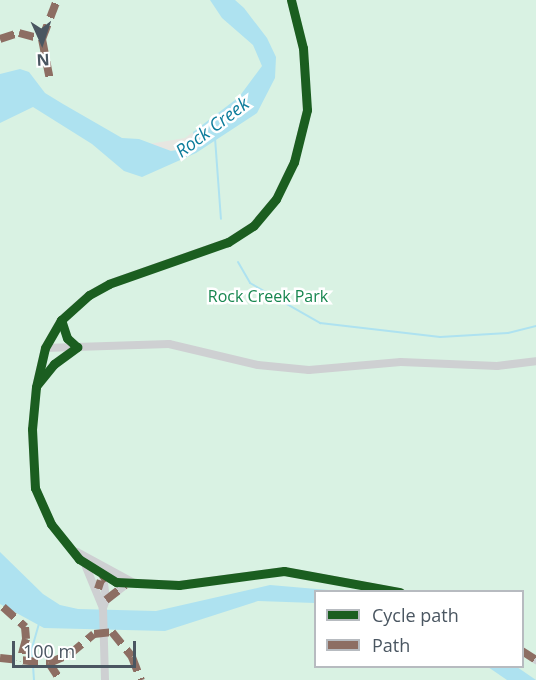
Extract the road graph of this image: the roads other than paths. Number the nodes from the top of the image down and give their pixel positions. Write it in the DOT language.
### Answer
graph roads {
  1 [pos="291,0"];
  2 [pos="62,320"];
  3 [pos="76,346"];
  4 [pos="45,348"];
  5 [pos="536,361"];
  6 [pos="36,387"];
  7 [pos="77,552"];
  8 [pos="84,565"];
  9 [pos="99,566"];
  10 [pos="115,574"];
  11 [pos="104,576"];
  12 [pos="136,584"];
  13 [pos="124,585"];
  14 [pos="98,589"];
  15 [pos="394,590"];
  16 [pos="105,604"];
  17 [pos="105,680"];
  1 -- 2 [label="street"];
  2 -- 3 [label="street"];
  2 -- 4 [label="street"];
  3 -- 4 [label="street"];
  3 -- 5 [label="street"];
  3 -- 6 [label="street"];
  4 -- 6 [label="street"];
  6 -- 7 [label="street"];
  7 -- 8 [label="street"];
  7 -- 9 [label="street"];
  8 -- 11 [label="street"];
  8 -- 14 [label="street"];
  9 -- 10 [label="street"];
  9 -- 11 [label="street"];
  10 -- 11 [label="street"];
  10 -- 12 [label="street"];
  11 -- 13 [label="street"];
  11 -- 14 [label="street"];
  11 -- 16 [label="street"];
  12 -- 13 [label="street"];
  12 -- 15 [label="street"];
  13 -- 16 [label="street"];
  14 -- 16 [label="street"];
  16 -- 17 [label="street"];
}
